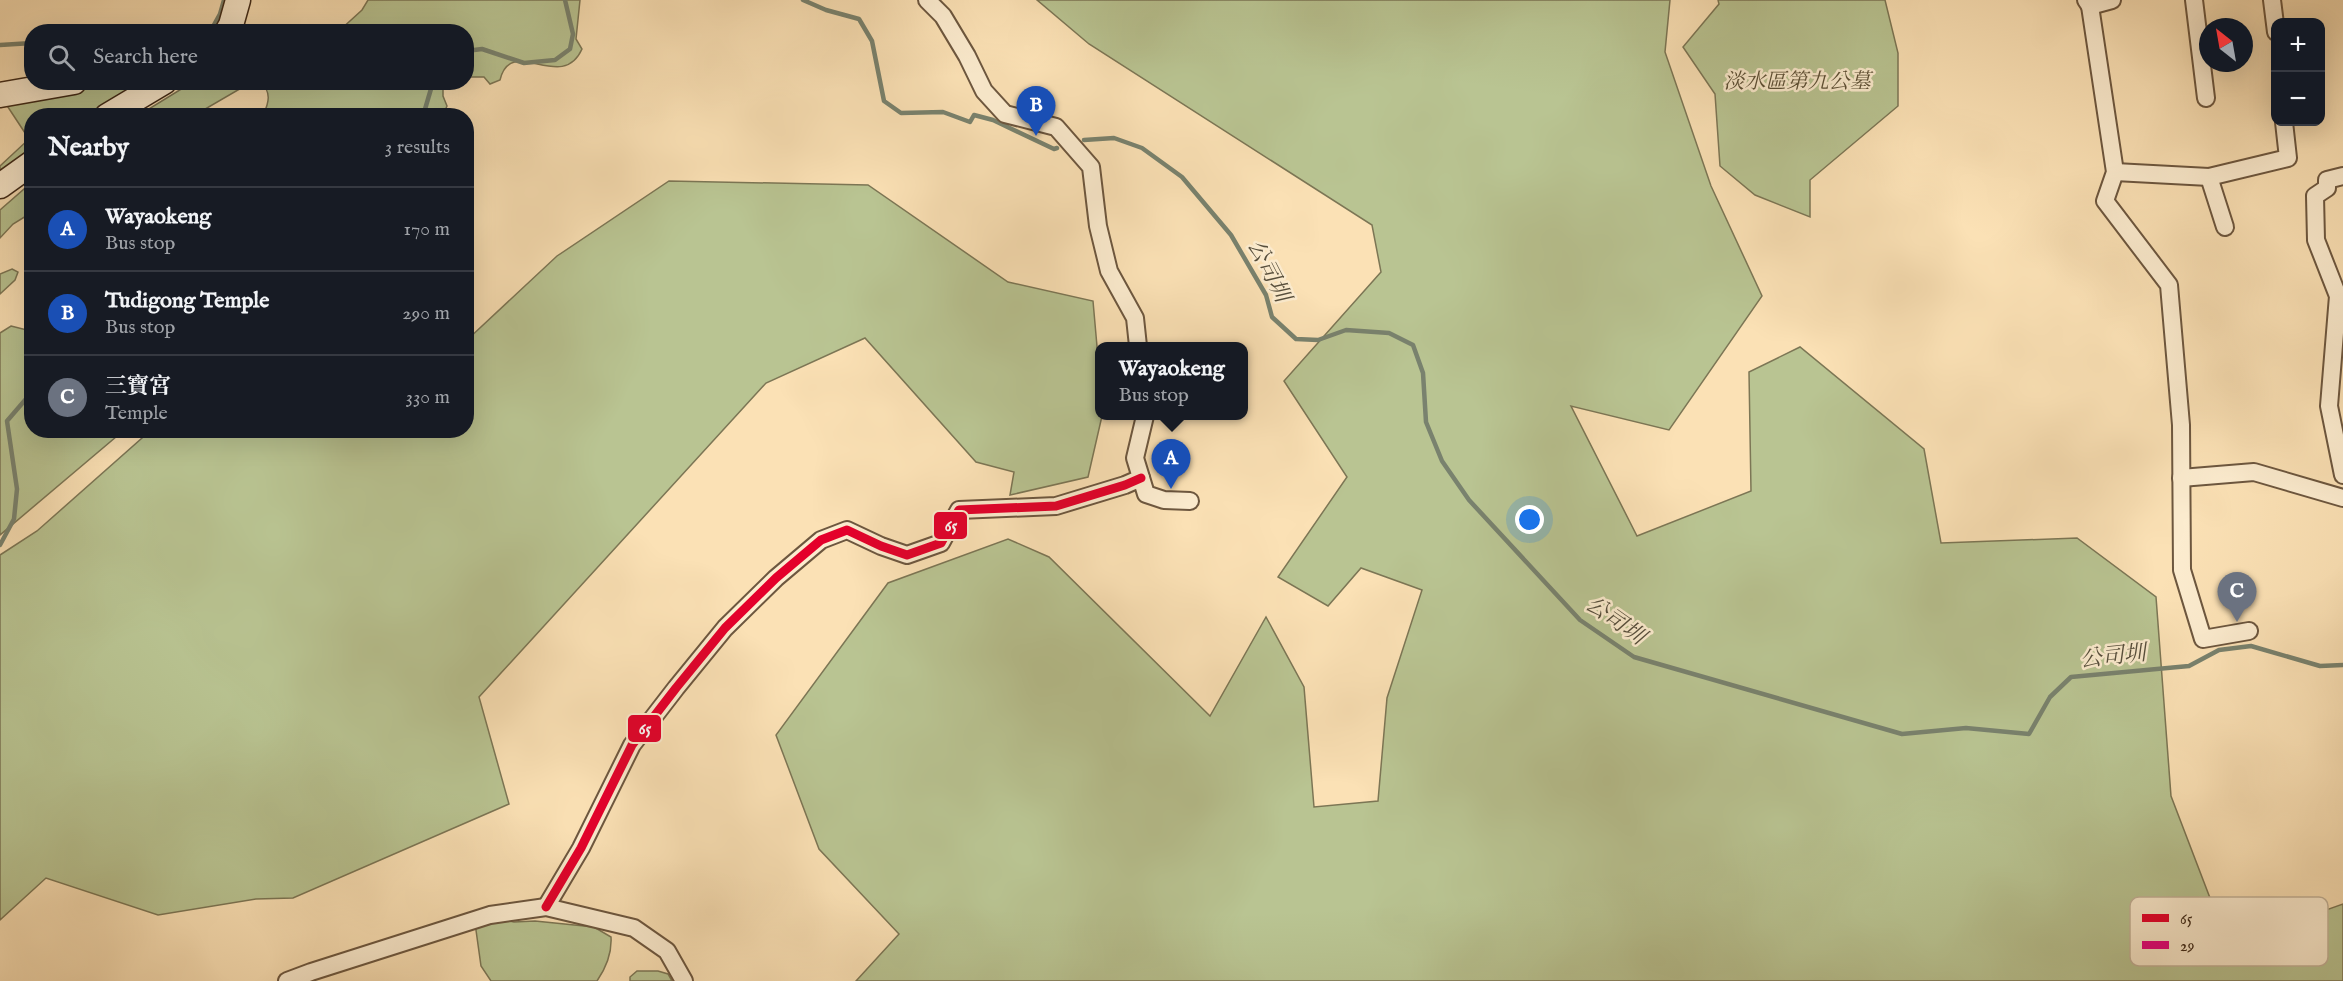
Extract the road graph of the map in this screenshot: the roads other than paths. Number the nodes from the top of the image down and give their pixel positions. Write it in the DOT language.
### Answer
graph roads {
  1 [pos="238,0"];
  2 [pos="927,0"];
  3 [pos="2112,0"];
  4 [pos="2194,0"];
  5 [pos="2272,0"];
  6 [pos="2088,3"];
  7 [pos="2274,18"];
  8 [pos="232,24"];
  9 [pos="25,90"];
  10 [pos="151,90"];
  11 [pos="0,94"];
  12 [pos="2206,98"];
  13 [pos="120,108"];
  14 [pos="2284,126"];
  15 [pos="24,169"];
  16 [pos="2115,172"];
  17 [pos="2343,176"];
  18 [pos="2209,177"];
  19 [pos="0,186"];
  20 [pos="2225,227"];
  21 [pos="1138,342"];
  22 [pos="1144,420"];
  23 [pos="2343,475"];
  24 [pos="1142,478"];
  25 [pos="2181,478"];
  26 [pos="2343,498"];
  27 [pos="1190,501"];
  28 [pos="2249,631"];
  29 [pos="546,907"];
  30 [pos="287,981"];
  31 [pos="684,981"];
  1 -- 8 [label="main road"];
  2 -- 21 [label="street"];
  3 -- 6 [label="street"];
  4 -- 12 [label="street"];
  5 -- 7 [label="street"];
  6 -- 16 [label="street"];
  9 -- 11 [label="main road"];
  10 -- 13 [label="main road"];
  14 -- 18 [label="street"];
  15 -- 19 [label="main road"];
  16 -- 18 [label="street"];
  16 -- 25 [label="street"];
  17 -- 23 [label="street"];
  18 -- 20 [label="street"];
  22 -- 24 [label="street"];
  24 -- 27 [label="street"];
  24 -- 29 [label="street"];
  25 -- 26 [label="street"];
  25 -- 28 [label="street"];
  29 -- 30 [label="street"];
  29 -- 31 [label="street"];
}
